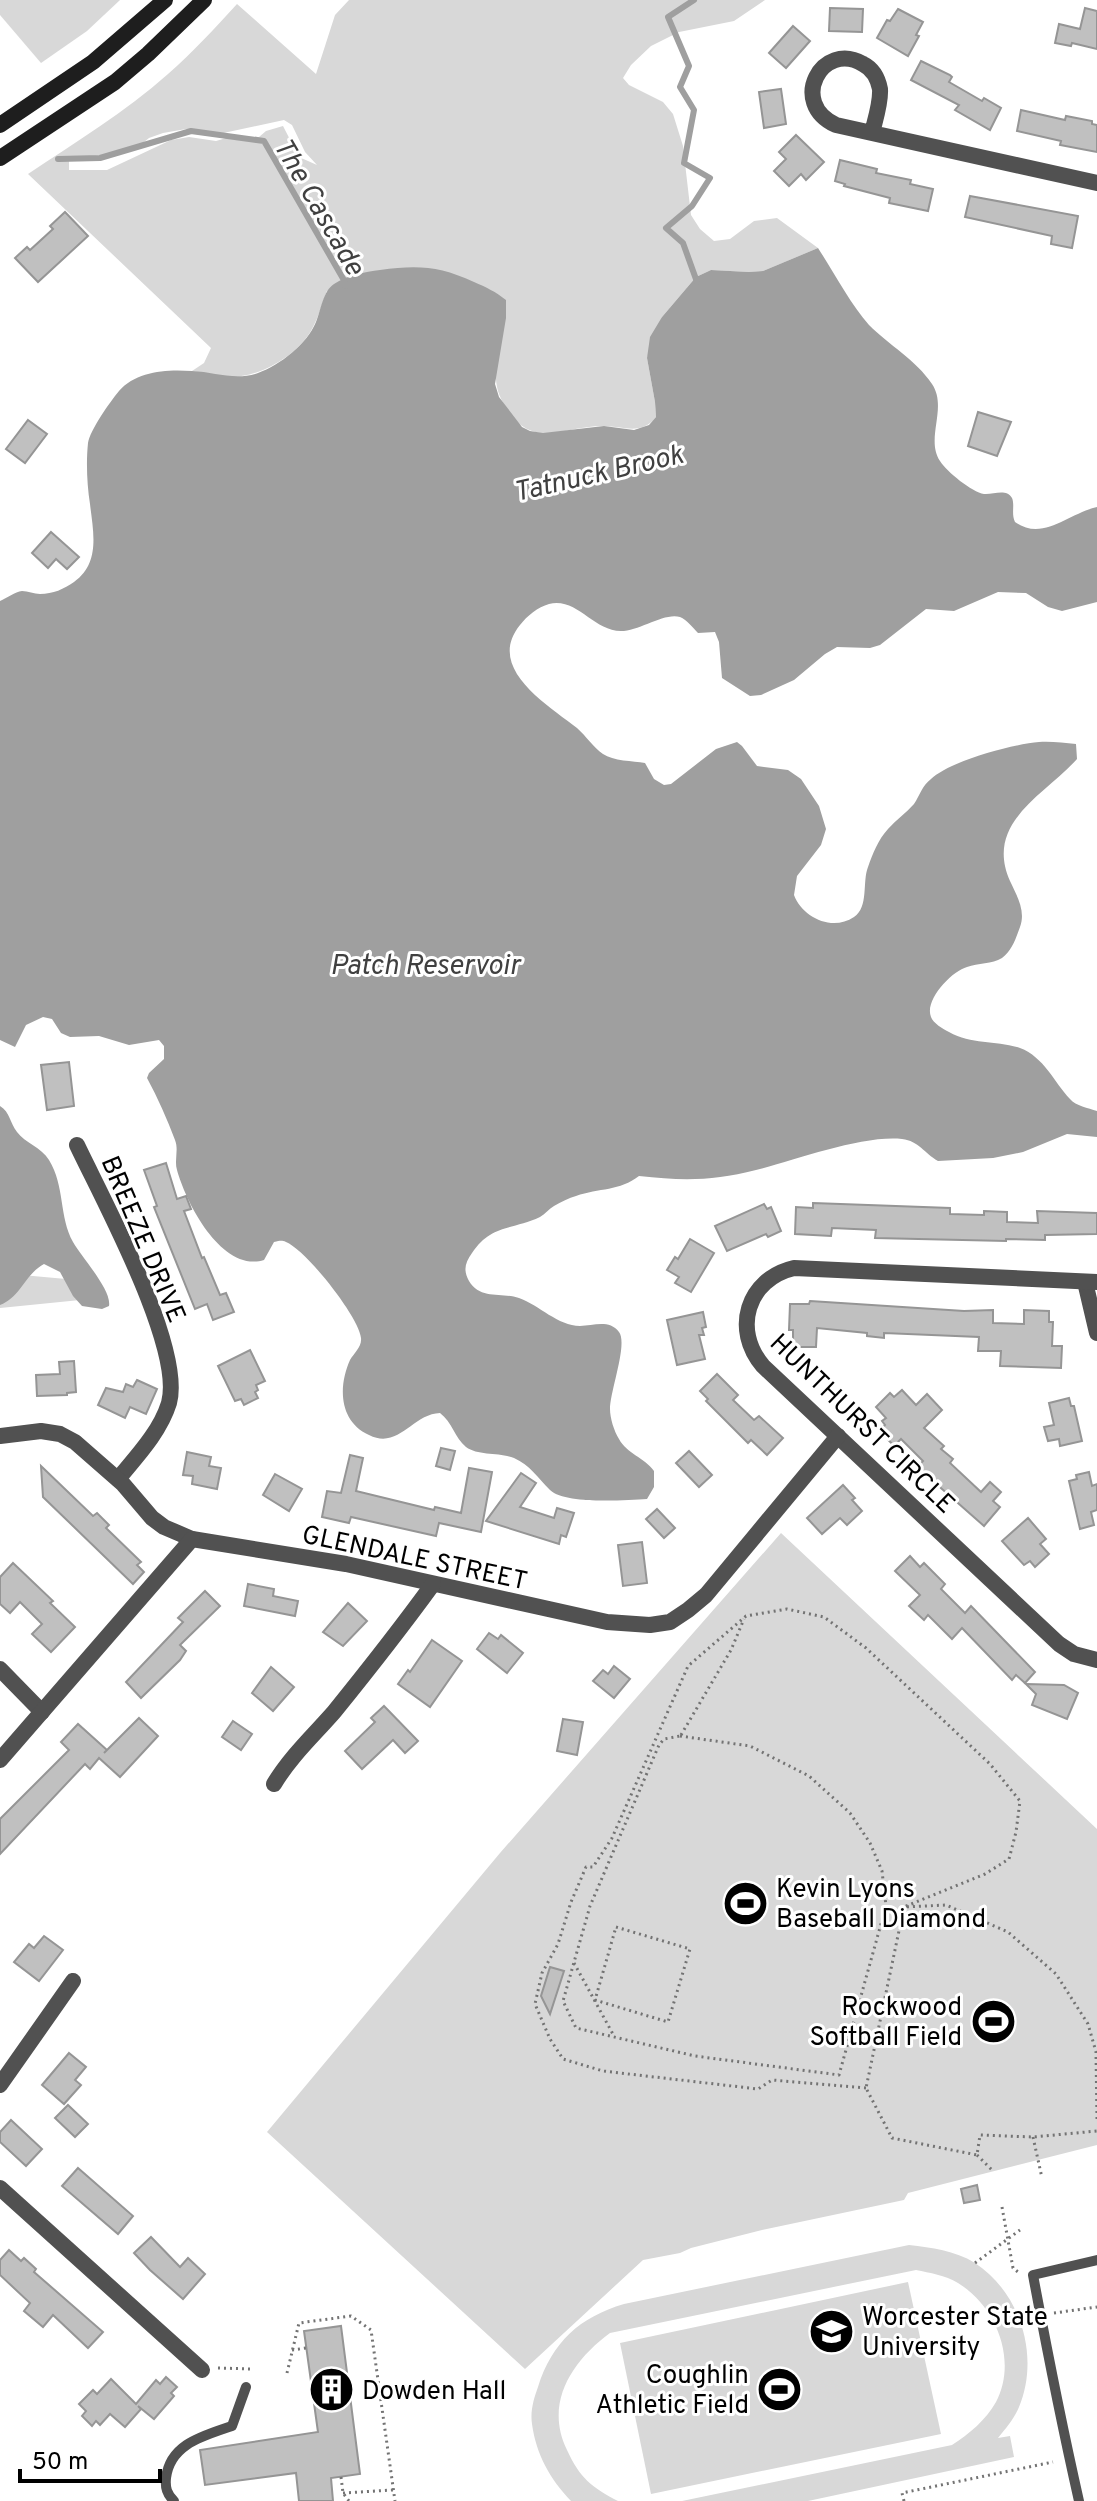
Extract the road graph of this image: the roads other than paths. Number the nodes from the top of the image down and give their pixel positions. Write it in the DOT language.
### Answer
graph roads {
  1 [pos="165,0"];
  2 [pos="204,0"];
  3 [pos="0,125"];
  4 [pos="872,133"];
  5 [pos="0,158"];
  6 [pos="1097,183"];
  7 [pos="77,1145"];
  8 [pos="1091,1282"];
  9 [pos="1097,1333"];
  10 [pos="0,1436"];
  11 [pos="838,1436"];
  12 [pos="118,1479"];
  13 [pos="192,1539"];
  14 [pos="433,1584"];
  15 [pos="1097,1660"];
  16 [pos="0,1669"];
  17 [pos="42,1712"];
  18 [pos="0,1760"];
  19 [pos="274,1784"];
  20 [pos="73,1981"];
  21 [pos="0,2085"];
  22 [pos="0,2188"];
  23 [pos="1097,2260"];
  24 [pos="202,2370"];
  25 [pos="246,2387"];
  26 [pos="174,2501"];
  27 [pos="1079,2501"];
  1 -- 3 [label="main road"];
  2 -- 5 [label="main road"];
  4 -- 4 [label="street"];
  4 -- 6 [label="street"];
  7 -- 12 [label="street, BREEZE DRIVE"];
  8 -- 9 [label="street, HUNTHURST CIRCLE"];
  8 -- 11 [label="street, HUNTHURST CIRCLE"];
  10 -- 12 [label="street, GLENDALE STREET"];
  11 -- 14 [label="street, GLENDALE STREET"];
  11 -- 15 [label="street, HUNTHURST CIRCLE"];
  12 -- 13 [label="street, GLENDALE STREET"];
  13 -- 14 [label="street, GLENDALE STREET"];
  13 -- 17 [label="street"];
  14 -- 19 [label="street"];
  16 -- 17 [label="street"];
  17 -- 18 [label="street"];
  20 -- 21 [label="street"];
  22 -- 24 [label="street"];
  23 -- 27 [label="lane"];
  25 -- 26 [label="lane"];
}
